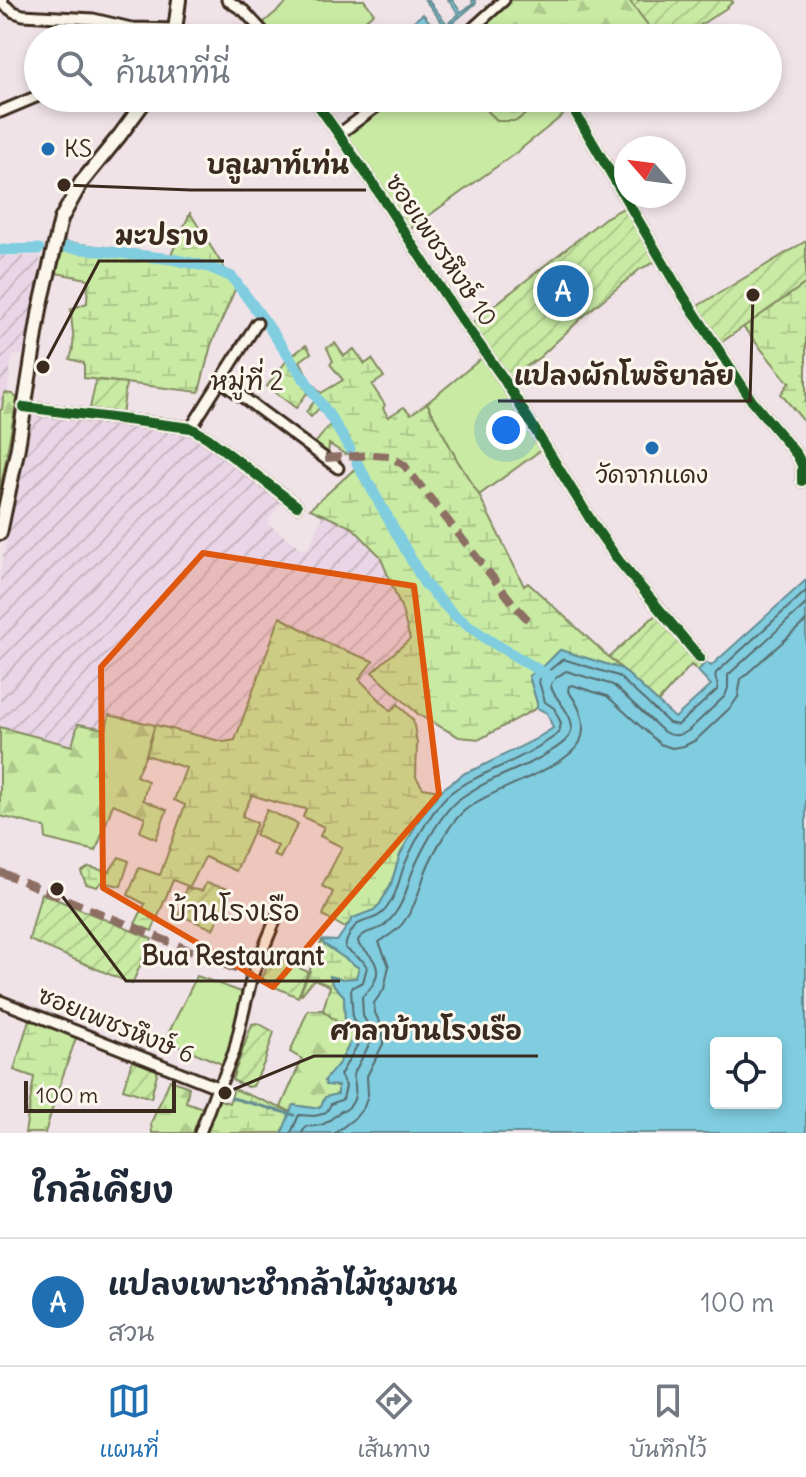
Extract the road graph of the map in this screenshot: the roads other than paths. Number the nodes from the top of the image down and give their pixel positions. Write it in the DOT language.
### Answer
graph roads {
  1 [pos="2,0"];
  2 [pos="179,0"];
  3 [pos="227,0"];
  4 [pos="504,0"];
  5 [pos="114,24"];
  6 [pos="175,24"];
  7 [pos="256,24"];
  8 [pos="477,24"];
  9 [pos="24,102"];
  10 [pos="0,112"];
  11 [pos="137,112"];
  12 [pos="323,112"];
  13 [pos="369,112"];
  14 [pos="575,112"];
  15 [pos="339,134"];
  16 [pos="257,323"];
  17 [pos="221,381"];
  18 [pos="24,407"];
  19 [pos="191,428"];
  20 [pos="338,468"];
  21 [pos="802,481"];
  22 [pos="297,506"];
  23 [pos="0,533"];
  24 [pos="700,658"];
  25 [pos="277,916"];
  26 [pos="0,1001"];
  27 [pos="217,1087"];
  28 [pos="200,1133"];
  1 -- 5 [label="street"];
  2 -- 6 [label="main road"];
  3 -- 7 [label="street"];
  4 -- 8 [label="street"];
  9 -- 10 [label="street"];
  11 -- 18 [label="main road"];
  12 -- 15 [label="street, ซอยเพชรหึงษ์ 10"];
  13 -- 15 [label="street"];
  14 -- 21 [label="street"];
  15 -- 24 [label="street, ซอยเพชรหึงษ์ 10"];
  16 -- 17 [label="street"];
  17 -- 19 [label="street"];
  17 -- 20 [label="street"];
  18 -- 19 [label="street"];
  18 -- 23 [label="main road"];
  19 -- 22 [label="street"];
  25 -- 27 [label="street"];
  26 -- 27 [label="street, ซอยเพชรหึงษ์ 6"];
  27 -- 28 [label="street"];
}
